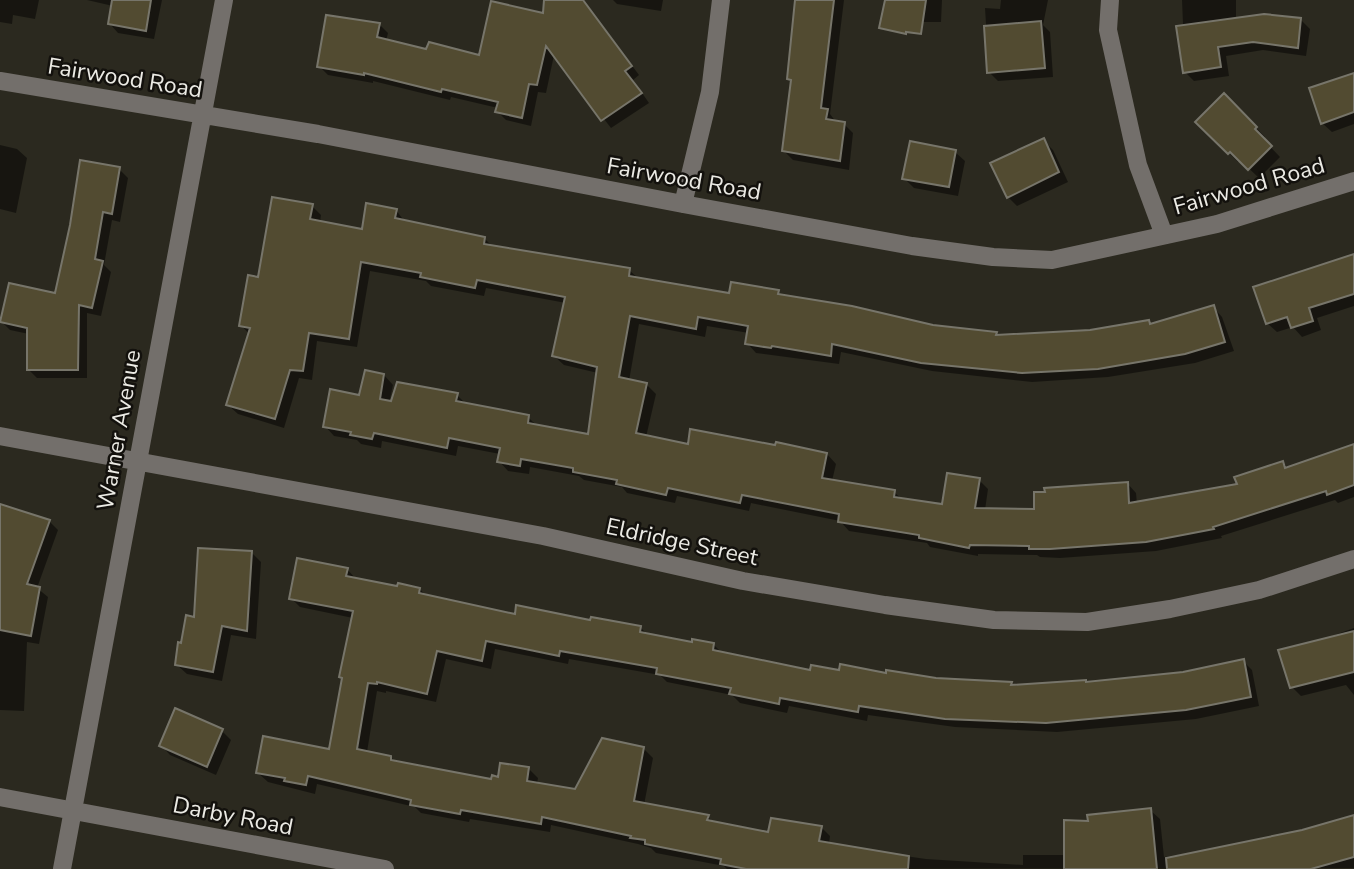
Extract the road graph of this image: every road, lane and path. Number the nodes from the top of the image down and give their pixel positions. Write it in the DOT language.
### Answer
graph roads {
  1 [pos="224,0"];
  2 [pos="721,0"];
  3 [pos="1110,0"];
  4 [pos="0,81"];
  5 [pos="201,115"];
  6 [pos="1354,181"];
  7 [pos="683,204"];
  8 [pos="1164,235"];
  9 [pos="0,436"];
  10 [pos="138,463"];
  11 [pos="1354,559"];
  12 [pos="0,797"];
  13 [pos="73,810"];
  14 [pos="62,869"];
  15 [pos="384,869"];
  1 -- 5 [label="street, Warner Avenue"];
  2 -- 7 [label="street"];
  3 -- 8 [label="street"];
  4 -- 5 [label="street, Fairwood Road"];
  5 -- 7 [label="street, Fairwood Road"];
  5 -- 10 [label="street, Warner Avenue"];
  6 -- 8 [label="street, Fairwood Road"];
  7 -- 8 [label="street, Fairwood Road"];
  9 -- 10 [label="street, Eldridge Street"];
  10 -- 11 [label="street, Eldridge Street"];
  10 -- 13 [label="street, Warner Avenue"];
  12 -- 13 [label="street, Darby Road"];
  13 -- 14 [label="street, Warner Avenue"];
  13 -- 15 [label="street, Darby Road"];
}
